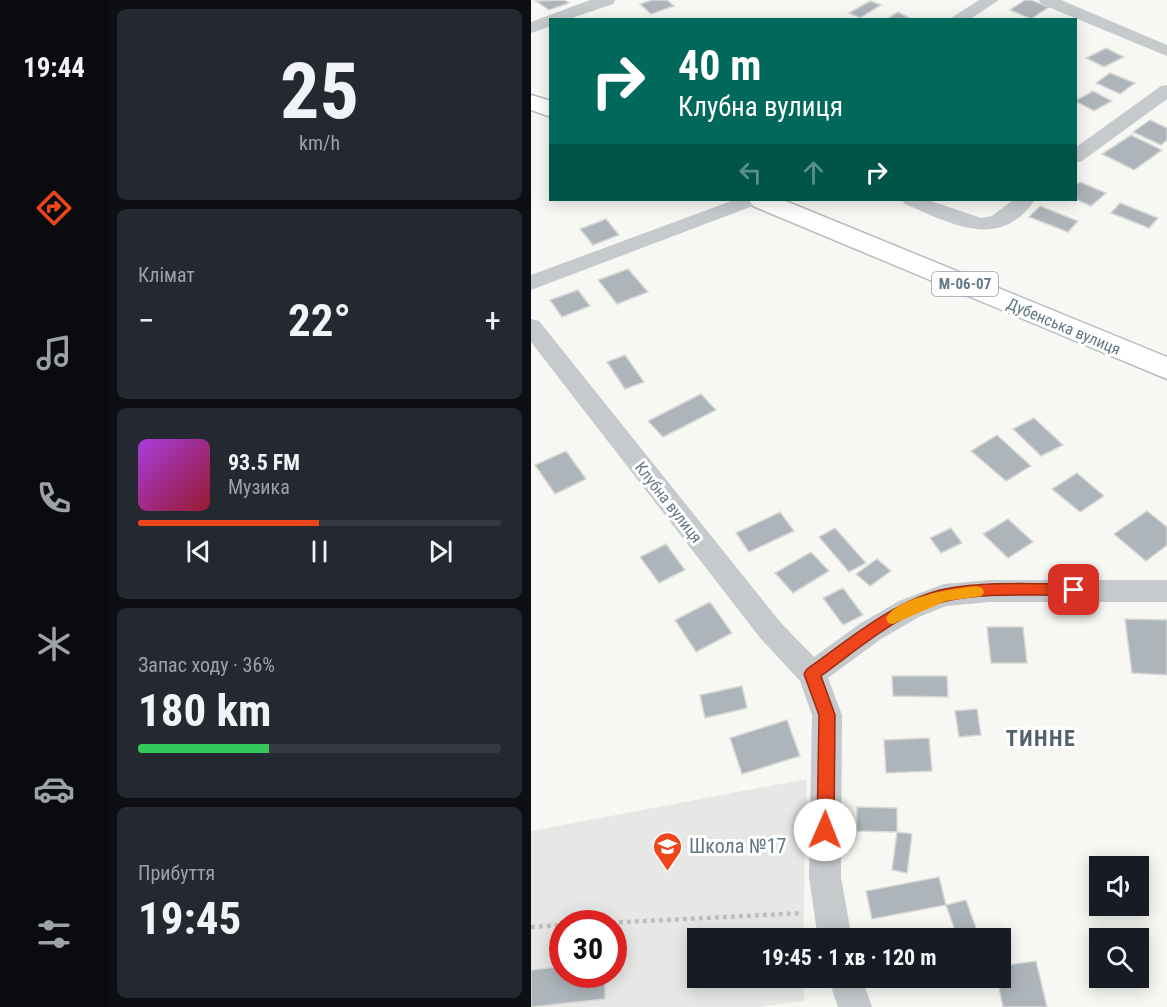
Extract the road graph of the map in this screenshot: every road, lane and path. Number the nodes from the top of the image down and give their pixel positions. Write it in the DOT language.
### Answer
graph roads {
  1 [pos="607,0"];
  2 [pos="991,0"];
  3 [pos="1047,0"];
  4 [pos="555,18"];
  5 [pos="959,18"];
  6 [pos="549,20"];
  7 [pos="531,28"];
  8 [pos="1167,51"];
  9 [pos="1167,90"];
  10 [pos="531,102"];
  11 [pos="549,109"];
  12 [pos="1077,156"];
  13 [pos="748,201"];
  14 [pos="764,201"];
  15 [pos="915,201"];
  16 [pos="1024,201"];
  17 [pos="531,283"];
  18 [pos="531,326"];
  19 [pos="1167,369"];
  20 [pos="1167,591"];
  21 [pos="812,674"];
  22 [pos="830,910"];
  23 [pos="627,922"];
  24 [pos="549,926"];
  25 [pos="531,927"];
  26 [pos="833,928"];
  27 [pos="848,988"];
  28 [pos="855,1007"];
  1 -- 4 [label="street"];
  2 -- 5 [label="street"];
  3 -- 8 [label="street"];
  6 -- 7 [label="street"];
  9 -- 12 [label="street"];
  10 -- 11 [label="main road"];
  13 -- 17 [label="street"];
  14 -- 19 [label="main road, Дубенська вулиця / М-06-07"];
  15 -- 16 [label="street"];
  18 -- 21 [label="street, Клубна вулиця"];
  20 -- 21 [label="street"];
  21 -- 22 [label="street, Клубна вулиця"];
  22 -- 23 [label="path"];
  22 -- 26 [label="street, Клубна вулиця"];
  24 -- 25 [label="path"];
  27 -- 28 [label="street"];
}
